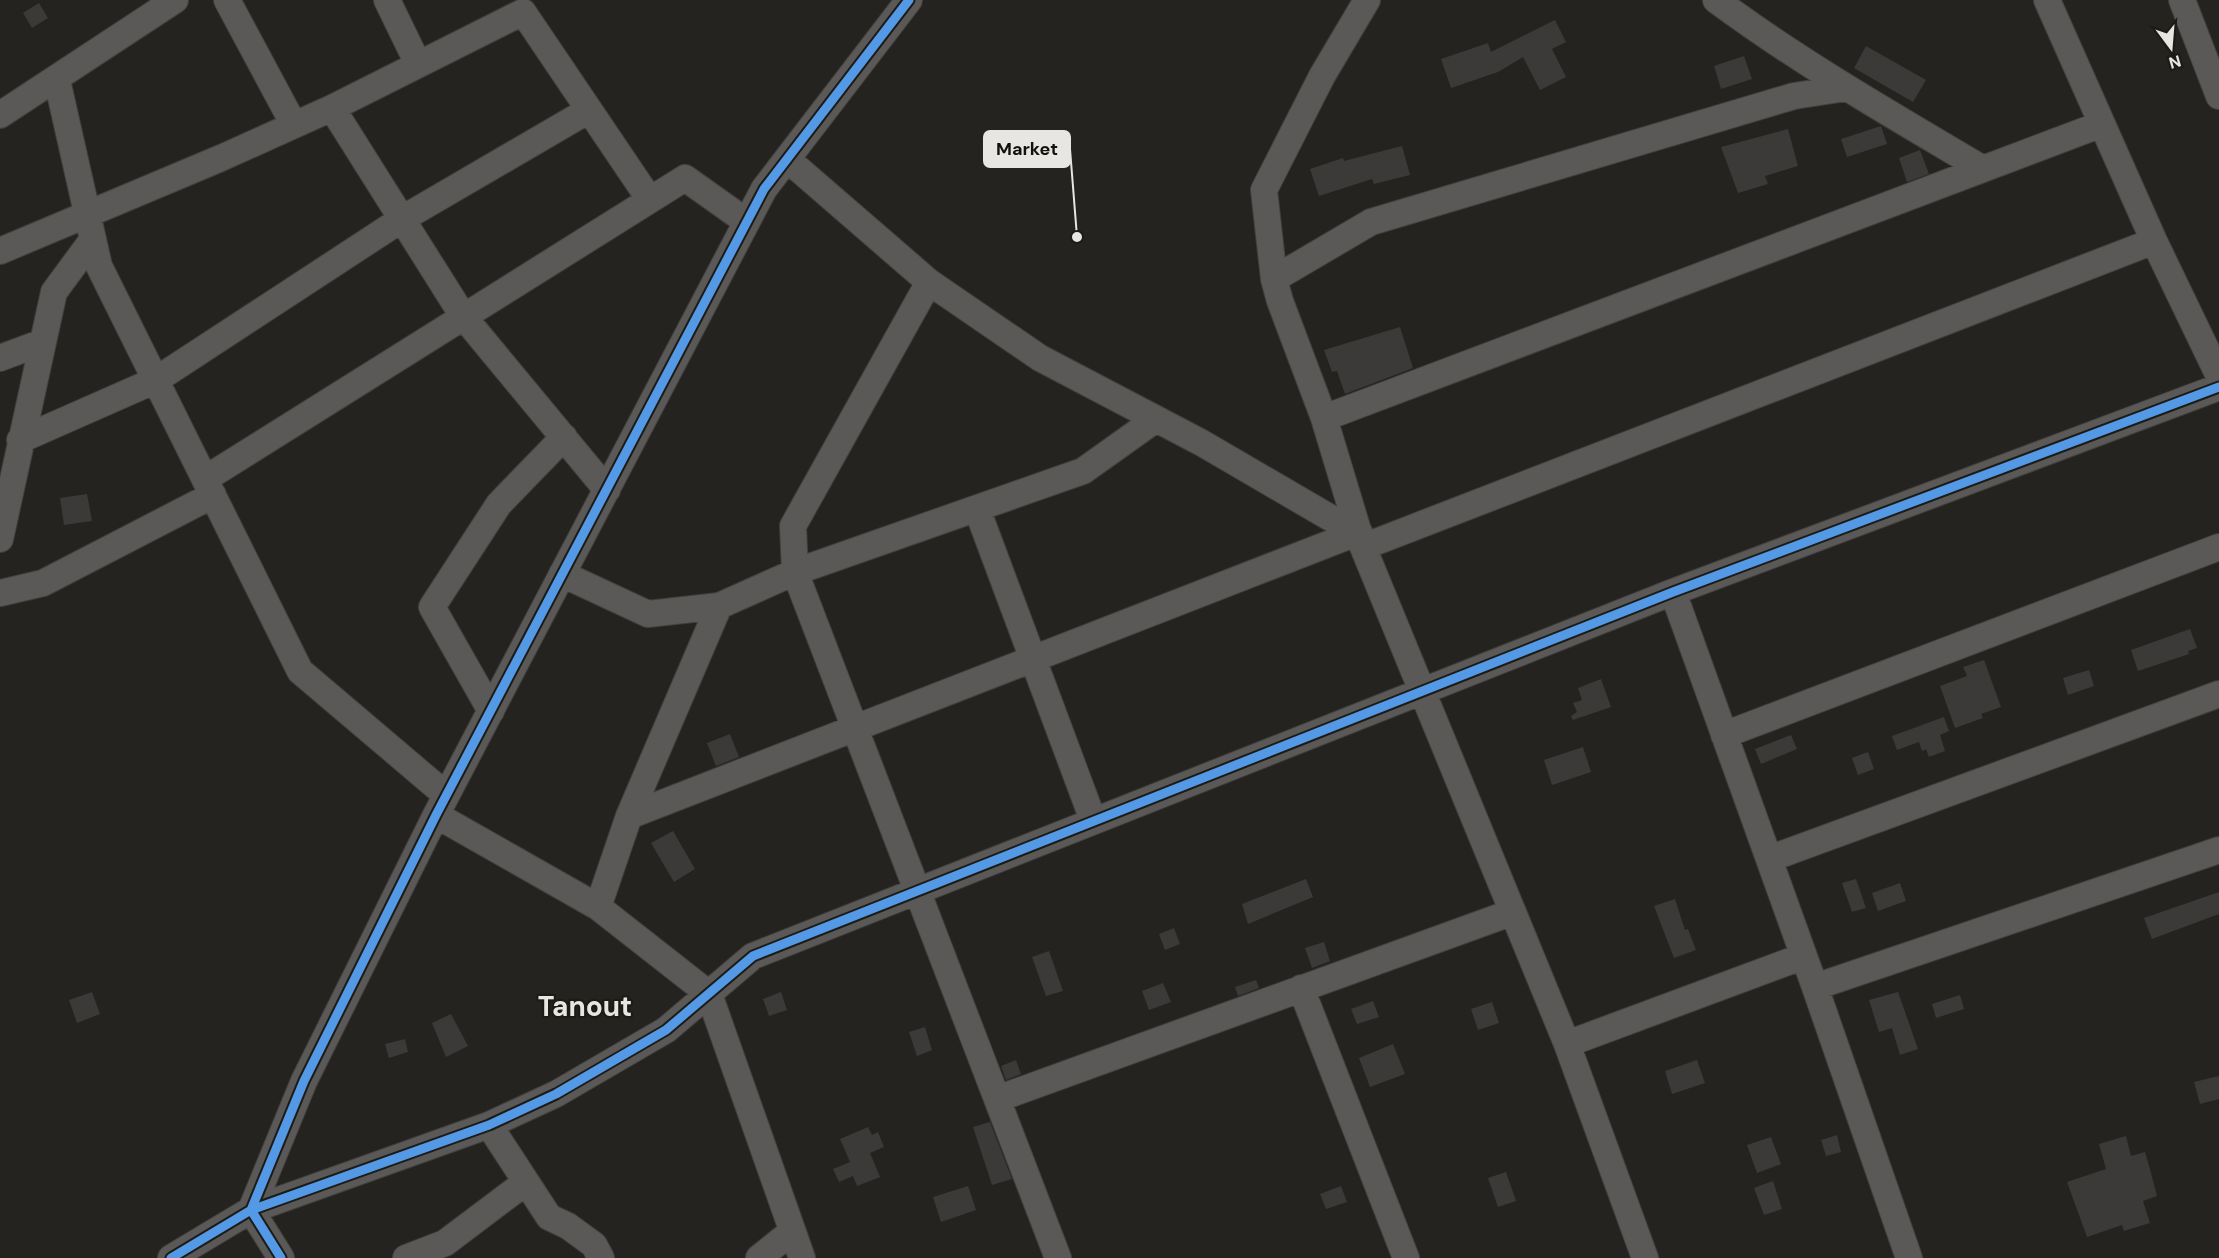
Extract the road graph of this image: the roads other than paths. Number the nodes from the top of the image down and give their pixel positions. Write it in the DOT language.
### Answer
graph roads {
  1 [pos="175,0"];
  2 [pos="227,0"];
  3 [pos="387,0"];
  4 [pos="909,0"];
  5 [pos="1366,0"];
  6 [pos="1716,0"];
  7 [pos="2047,0"];
  8 [pos="2181,0"];
  9 [pos="418,64"];
  10 [pos="57,80"];
  11 [pos="1846,88"];
  12 [pos="2219,96"];
  13 [pos="332,108"];
  14 [pos="589,110"];
  15 [pos="0,115"];
  16 [pos="2102,124"];
  17 [pos="294,125"];
  18 [pos="787,159"];
  19 [pos="1983,169"];
  20 [pos="650,200"];
  21 [pos="87,213"];
  22 [pos="402,219"];
  23 [pos="747,222"];
  24 [pos="93,239"];
  25 [pos="2154,242"];
  26 [pos="0,251"];
  27 [pos="1274,279"];
  28 [pos="929,282"];
  29 [pos="463,316"];
  30 [pos="42,342"];
  31 [pos="0,358"];
  32 [pos="2219,376"];
  33 [pos="156,380"];
  34 [pos="2219,387"];
  35 [pos="1324,418"];
  36 [pos="1156,419"];
  37 [pos="564,437"];
  38 [pos="20,440"];
  39 [pos="209,487"];
  40 [pos="607,490"];
  41 [pos="976,508"];
  42 [pos="0,539"];
  43 [pos="1361,540"];
  44 [pos="2219,547"];
  45 [pos="795,572"];
  46 [pos="562,574"];
  47 [pos="1673,592"];
  48 [pos="0,594"];
  49 [pos="719,606"];
  50 [pos="1034,661"];
  51 [pos="1421,692"];
  52 [pos="2219,694"];
  53 [pos="491,711"];
  54 [pos="855,727"];
  55 [pos="1724,735"];
  56 [pos="441,805"];
  57 [pos="629,816"];
  58 [pos="1093,820"];
  59 [pos="2219,850"];
  60 [pos="1769,859"];
  61 [pos="917,890"];
  62 [pos="598,907"];
  63 [pos="1513,912"];
  64 [pos="1804,956"];
  65 [pos="1815,987"];
  66 [pos="1301,988"];
  67 [pos="709,994"];
  68 [pos="1567,1044"];
  69 [pos="997,1099"];
  70 [pos="489,1125"];
  71 [pos="526,1182"];
  72 [pos="251,1210"];
  73 [pos="790,1233"];
  74 [pos="1401,1257"];
  75 [pos="171,1258"];
  76 [pos="281,1258"];
  77 [pos="406,1258"];
  78 [pos="601,1258"];
  79 [pos="759,1258"];
  80 [pos="802,1258"];
  81 [pos="1058,1258"];
  82 [pos="1645,1258"];
  83 [pos="1909,1258"];
  1 -- 10 [label="street"];
  2 -- 17 [label="street"];
  3 -- 9 [label="street"];
  4 -- 18 [label="street"];
  5 -- 27 [label="street"];
  6 -- 11 [label="street"];
  7 -- 16 [label="street"];
  8 -- 12 [label="street"];
  9 -- 13 [label="street"];
  9 -- 14 [label="street"];
  10 -- 15 [label="street"];
  10 -- 21 [label="street"];
  11 -- 19 [label="street"];
  11 -- 27 [label="street"];
  13 -- 17 [label="street"];
  13 -- 22 [label="street"];
  14 -- 20 [label="street"];
  14 -- 22 [label="street"];
  16 -- 19 [label="street"];
  16 -- 25 [label="street"];
  17 -- 21 [label="street"];
  18 -- 23 [label="street"];
  18 -- 28 [label="street"];
  19 -- 35 [label="street"];
  20 -- 23 [label="street"];
  20 -- 29 [label="street"];
  21 -- 24 [label="street"];
  21 -- 26 [label="street"];
  22 -- 29 [label="street"];
  22 -- 33 [label="street"];
  23 -- 40 [label="street"];
  24 -- 30 [label="street"];
  24 -- 33 [label="street"];
  25 -- 32 [label="street"];
  25 -- 43 [label="street"];
  27 -- 35 [label="street"];
  28 -- 36 [label="street"];
  28 -- 45 [label="street"];
  29 -- 37 [label="street"];
  29 -- 39 [label="street"];
  30 -- 31 [label="street"];
  30 -- 38 [label="street"];
  33 -- 38 [label="street"];
  33 -- 39 [label="street"];
  34 -- 47 [label="street"];
  35 -- 43 [label="street"];
  36 -- 41 [label="street"];
  36 -- 43 [label="street"];
  37 -- 40 [label="street"];
  37 -- 53 [label="street"];
  38 -- 42 [label="street"];
  39 -- 48 [label="street"];
  39 -- 56 [label="street"];
  40 -- 46 [label="street"];
  41 -- 45 [label="street"];
  41 -- 50 [label="street"];
  43 -- 50 [label="street"];
  43 -- 51 [label="street"];
  44 -- 55 [label="street"];
  45 -- 49 [label="street"];
  45 -- 54 [label="street"];
  46 -- 49 [label="street"];
  46 -- 53 [label="street"];
  47 -- 51 [label="street"];
  47 -- 55 [label="street"];
  49 -- 57 [label="street"];
  50 -- 54 [label="street"];
  50 -- 58 [label="street"];
  51 -- 58 [label="street"];
  51 -- 63 [label="street"];
  52 -- 60 [label="street"];
  53 -- 56 [label="street"];
  54 -- 57 [label="street"];
  54 -- 61 [label="street"];
  55 -- 60 [label="street"];
  56 -- 62 [label="street"];
  56 -- 72 [label="street"];
  57 -- 62 [label="street"];
  58 -- 61 [label="street"];
  59 -- 65 [label="street"];
  60 -- 64 [label="street"];
  61 -- 67 [label="street"];
  61 -- 69 [label="street"];
  62 -- 67 [label="street"];
  63 -- 66 [label="street"];
  63 -- 68 [label="street"];
  64 -- 65 [label="street"];
  64 -- 68 [label="street"];
  65 -- 83 [label="street"];
  66 -- 69 [label="street"];
  66 -- 74 [label="street"];
  67 -- 70 [label="street"];
  67 -- 73 [label="street"];
  68 -- 82 [label="street"];
  69 -- 81 [label="street"];
  70 -- 71 [label="street"];
  70 -- 72 [label="street"];
  71 -- 77 [label="street"];
  71 -- 78 [label="street"];
  72 -- 75 [label="street"];
  72 -- 76 [label="street"];
  73 -- 79 [label="street"];
  73 -- 80 [label="street"];
}
